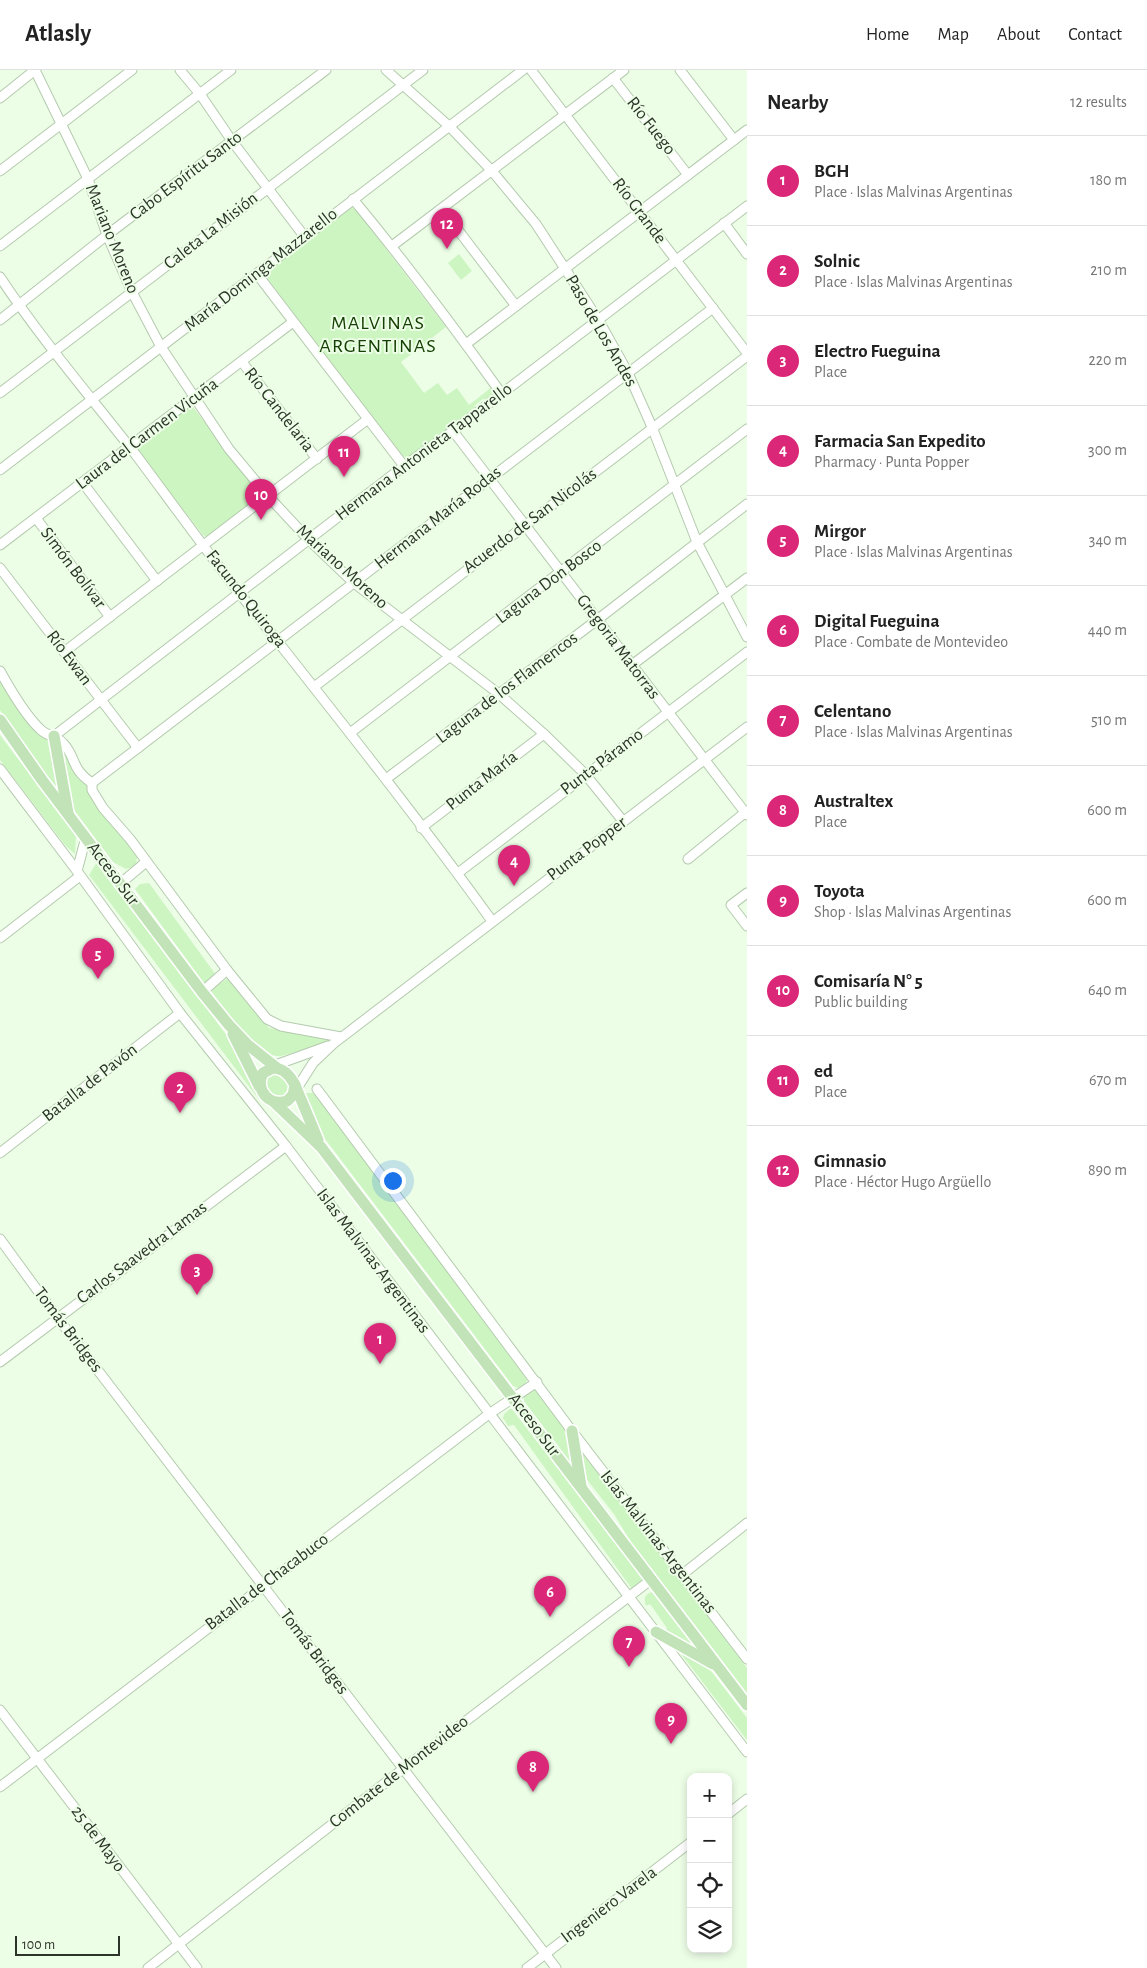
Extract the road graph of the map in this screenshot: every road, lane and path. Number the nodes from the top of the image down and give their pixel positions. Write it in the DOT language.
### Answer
graph roads {
  1 [pos="35,70"];
  2 [pos="132,70"];
  3 [pos="180,70"];
  4 [pos="231,70"];
  5 [pos="326,70"];
  6 [pos="386,70"];
  7 [pos="423,70"];
  8 [pos="522,70"];
  9 [pos="531,70"];
  10 [pos="624,70"];
  11 [pos="680,70"];
  12 [pos="613,78"];
  13 [pos="404,85"];
  14 [pos="200,94"];
  15 [pos="0,98"];
  16 [pos="565,115"];
  17 [pos="62,124"];
  18 [pos="449,126"];
  19 [pos="747,130"];
  20 [pos="734,140"];
  21 [pos="232,141"];
  22 [pos="492,171"];
  23 [pos="0,172"];
  24 [pos="688,175"];
  25 [pos="88,179"];
  26 [pos="268,187"];
  27 [pos="353,199"];
  28 [pos="747,206"];
  29 [pos="442,210"];
  30 [pos="639,212"];
  31 [pos="724,224"];
  32 [pos="107,235"];
  33 [pos="304,236"];
  34 [pos="0,246"];
  35 [pos="392,246"];
  36 [pos="747,254"];
  37 [pos="676,260"];
  38 [pos="565,268"];
  39 [pos="257,274"];
  40 [pos="0,277"];
  41 [pos="132,292"];
  42 [pos="19,306"];
  43 [pos="516,306"];
  44 [pos="713,308"];
  45 [pos="0,320"];
  46 [pos="599,321"];
  47 [pos="293,322"];
  48 [pos="466,344"];
  49 [pos="160,347"];
  50 [pos="54,352"];
  51 [pos="747,355"];
  52 [pos="242,362"];
  53 [pos="628,373"];
  54 [pos="0,393"];
  55 [pos="501,393"];
  56 [pos="193,398"];
  57 [pos="91,399"];
  58 [pos="368,419"];
  59 [pos="652,428"];
  60 [pos="747,429"];
  61 [pos="454,431"];
  62 [pos="130,447"];
  63 [pos="317,459"];
  64 [pos="404,466"];
  65 [pos="0,470"];
  66 [pos="490,478"];
  67 [pos="83,483"];
  68 [pos="675,486"];
  69 [pos="268,496"];
  70 [pos="747,504"];
  71 [pos="36,518"];
  72 [pos="525,525"];
  73 [pos="310,540"];
  74 [pos="697,542"];
  75 [pos="204,544"];
  76 [pos="0,545"];
  77 [pos="0,568"];
  78 [pos="561,572"];
  79 [pos="747,578"];
  80 [pos="157,580"];
  81 [pos="354,583"];
  82 [pos="240,594"];
  83 [pos="724,595"];
  84 [pos="110,617"];
  85 [pos="402,619"];
  86 [pos="597,620"];
  87 [pos="747,637"];
  88 [pos="278,641"];
  89 [pos="64,652"];
  90 [pos="747,652"];
  91 [pos="450,656"];
  92 [pos="632,665"];
  93 [pos="0,672"];
  94 [pos="314,687"];
  95 [pos="499,694"];
  96 [pos="101,700"];
  97 [pos="668,713"];
  98 [pos="0,720"];
  99 [pos="747,727"];
  100 [pos="350,733"];
  101 [pos="544,734"];
  102 [pos="54,736"];
  103 [pos="138,748"];
  104 [pos="704,760"];
  105 [pos="0,769"];
  106 [pos="585,774"];
  107 [pos="386,780"];
  108 [pos="92,783"];
  109 [pos="746,813"];
  110 [pos="68,815"];
  111 [pos="624,821"];
  112 [pos="421,828"];
  113 [pos="86,837"];
  114 [pos="688,859"];
  115 [pos="146,862"];
  116 [pos="78,873"];
  117 [pos="458,874"];
  118 [pos="120,883"];
  119 [pos="747,893"];
  120 [pos="492,921"];
  121 [pos="747,926"];
  122 [pos="0,938"];
  123 [pos="227,970"];
  124 [pos="202,992"];
  125 [pos="180,1013"];
  126 [pos="228,1025"];
  127 [pos="341,1038"];
  128 [pos="333,1044"];
  129 [pos="313,1063"];
  130 [pos="273,1067"];
  131 [pos="261,1089"];
  132 [pos="317,1089"];
  133 [pos="295,1090"];
  134 [pos="274,1102"];
  135 [pos="311,1124"];
  136 [pos="286,1146"];
  137 [pos="321,1146"];
  138 [pos="0,1153"];
  139 [pos="0,1239"];
  140 [pos="58,1317"];
  141 [pos="0,1362"];
  142 [pos="537,1382"];
  143 [pos="513,1397"];
  144 [pos="489,1414"];
  145 [pos="572,1431"];
  146 [pos="581,1488"];
  147 [pos="747,1523"];
  148 [pos="683,1574"];
  149 [pos="652,1579"];
  150 [pos="263,1585"];
  151 [pos="628,1598"];
  152 [pos="656,1632"];
  153 [pos="747,1659"];
  154 [pos="718,1667"];
  155 [pos="747,1705"];
  156 [pos="0,1710"];
  157 [pos="747,1752"];
  158 [pos="38,1759"];
  159 [pos="403,1768"];
  160 [pos="0,1788"];
  161 [pos="747,1799"];
  162 [pos="732,1811"];
  163 [pos="687,1845"];
  164 [pos="179,1945"];
  165 [pos="545,1954"];
  166 [pos="148,1968"];
  167 [pos="197,1968"];
  168 [pos="526,1968"];
  169 [pos="556,1968"];
  1 -- 15 [label="street"];
  1 -- 17 [label="street, Mariano Moreno"];
  2 -- 17 [label="street"];
  3 -- 14 [label="street"];
  4 -- 14 [label="street"];
  5 -- 21 [label="street, Cabo Espíritu Santo"];
  6 -- 13 [label="street, Paso de Los Andes"];
  7 -- 13 [label="street, Caleta La Misión"];
  8 -- 18 [label="street, María Dominga Mazzarello"];
  9 -- 16 [label="street, Río Grande"];
  10 -- 12 [label="street"];
  11 -- 20 [label="street"];
  12 -- 16 [label="street"];
  12 -- 24 [label="street, Río Fuego"];
  13 -- 18 [label="street, Paso de Los Andes"];
  13 -- 26 [label="street, Caleta La Misión"];
  14 -- 21 [label="street"];
  14 -- 25 [label="street"];
  16 -- 22 [label="street"];
  16 -- 30 [label="street, Río Grande"];
  17 -- 23 [label="street"];
  17 -- 25 [label="street, Mariano Moreno"];
  18 -- 22 [label="street, Paso de Los Andes"];
  18 -- 27 [label="street, María Dominga Mazzarello"];
  19 -- 20 [label="street"];
  20 -- 24 [label="street"];
  21 -- 26 [label="street"];
  21 -- 32 [label="street, Cabo Espíritu Santo"];
  22 -- 29 [label="street"];
  22 -- 38 [label="street, Paso de Los Andes"];
  24 -- 30 [label="street"];
  25 -- 32 [label="street, Mariano Moreno"];
  25 -- 34 [label="street"];
  26 -- 33 [label="street"];
  26 -- 41 [label="street, Caleta La Misión"];
  27 -- 33 [label="street, María Dominga Mazzarello"];
  27 -- 35 [label="street"];
  28 -- 31 [label="street, Hermana Antonieta Tapparello"];
  29 -- 35 [label="street"];
  29 -- 43 [label="street"];
  30 -- 37 [label="street, Río Grande"];
  30 -- 38 [label="street"];
  31 -- 36 [label="street"];
  31 -- 37 [label="street, Hermana Antonieta Tapparello"];
  32 -- 41 [label="street, Mariano Moreno"];
  32 -- 42 [label="street, Cabo Espíritu Santo"];
  33 -- 39 [label="street, María Dominga Mazzarello"];
  35 -- 48 [label="street"];
  37 -- 44 [label="street, Río Grande"];
  37 -- 46 [label="street, Hermana Antonieta Tapparello"];
  38 -- 43 [label="street"];
  38 -- 46 [label="street, Paso de Los Andes"];
  39 -- 47 [label="street"];
  39 -- 49 [label="street, María Dominga Mazzarello"];
  40 -- 42 [label="street, Facundo Quiroga"];
  41 -- 49 [label="street, Mariano Moreno"];
  41 -- 50 [label="street, Caleta La Misión"];
  42 -- 45 [label="street, Cabo Espíritu Santo"];
  42 -- 50 [label="street, Facundo Quiroga"];
  43 -- 48 [label="street"];
  44 -- 51 [label="street, Río Grande"];
  44 -- 53 [label="street, Hermana María Rodas"];
  46 -- 53 [label="street, Paso de Los Andes"];
  46 -- 55 [label="street, Hermana Antonieta Tapparello"];
  47 -- 52 [label="street, Laura del Carmen Vicuña"];
  47 -- 58 [label="street"];
  48 -- 55 [label="street"];
  49 -- 56 [label="street, Mariano Moreno"];
  49 -- 57 [label="street, María Dominga Mazzarello"];
  50 -- 54 [label="street, Caleta La Misión"];
  50 -- 57 [label="street, Facundo Quiroga"];
  51 -- 59 [label="street, Acuerdo de San Nicolás"];
  52 -- 56 [label="street, Laura del Carmen Vicuña"];
  52 -- 63 [label="street, Río Candelaria"];
  53 -- 59 [label="street, Paso de Los Andes"];
  53 -- 66 [label="street, Hermana María Rodas"];
  55 -- 61 [label="street, Hermana Antonieta Tapparello"];
  56 -- 62 [label="street, Laura del Carmen Vicuña"];
  56 -- 69 [label="street, Mariano Moreno"];
  57 -- 62 [label="street, Facundo Quiroga"];
  57 -- 65 [label="street, María Dominga Mazzarello"];
  58 -- 63 [label="street"];
  58 -- 64 [label="street"];
  59 -- 68 [label="street, Paso de Los Andes"];
  59 -- 72 [label="street, Acuerdo de San Nicolás"];
  60 -- 68 [label="street, Laguna Don Bosco"];
  61 -- 64 [label="street, Hermana Antonieta Tapparello"];
  61 -- 66 [label="street, Gregoria Matorras"];
  62 -- 67 [label="street, Laura del Carmen Vicuña"];
  62 -- 75 [label="street, Facundo Quiroga"];
  63 -- 69 [label="street"];
  64 -- 73 [label="street, Hermana Antonieta Tapparello"];
  66 -- 72 [label="street, Gregoria Matorras"];
  66 -- 81 [label="street, Hermana María Rodas"];
  67 -- 71 [label="street, Laura del Carmen Vicuña"];
  67 -- 80 [label="street"];
  68 -- 74 [label="street, Paso de Los Andes"];
  68 -- 78 [label="street, Laguna Don Bosco"];
  69 -- 73 [label="street, Mariano Moreno"];
  69 -- 75 [label="street"];
  70 -- 74 [label="street, Laguna de los Flamencos"];
  71 -- 76 [label="street, Laura del Carmen Vicuña"];
  71 -- 84 [label="street, Simón Bolívar"];
  72 -- 78 [label="street, Gregoria Matorras"];
  72 -- 85 [label="street, Acuerdo de San Nicolás"];
  73 -- 81 [label="street, Mariano Moreno"];
  73 -- 82 [label="street, Hermana Antonieta Tapparello"];
  74 -- 83 [label="street, Paso de Los Andes"];
  74 -- 86 [label="street, Laguna de los Flamencos"];
  75 -- 80 [label="street"];
  75 -- 82 [label="street, Facundo Quiroga"];
  77 -- 89 [label="street, Río Ewan"];
  78 -- 86 [label="street, Gregoria Matorras"];
  78 -- 91 [label="street, Laguna Don Bosco"];
  79 -- 83 [label="street"];
  80 -- 84 [label="street"];
  81 -- 85 [label="street, Mariano Moreno"];
  81 -- 88 [label="street, Hermana María Rodas"];
  82 -- 88 [label="street, Facundo Quiroga"];
  82 -- 96 [label="street, Hermana Antonieta Tapparello"];
  83 -- 87 [label="street, Paso de Los Andes"];
  83 -- 92 [label="street"];
  84 -- 89 [label="street"];
  85 -- 91 [label="street, Mariano Moreno"];
  85 -- 94 [label="street, Acuerdo de San Nicolás"];
  86 -- 92 [label="street, Gregoria Matorras"];
  86 -- 95 [label="street, Laguna de los Flamencos"];
  88 -- 94 [label="street, Facundo Quiroga"];
  88 -- 103 [label="street, Hermana María Rodas"];
  89 -- 96 [label="street, Río Ewan"];
  90 -- 97 [label="street, Punta Páramo"];
  91 -- 95 [label="street, Mariano Moreno"];
  91 -- 100 [label="street, Laguna Don Bosco"];
  92 -- 97 [label="street, Gregoria Matorras"];
  93 -- 102 [label="street"];
  94 -- 100 [label="street, Facundo Quiroga"];
  95 -- 101 [label="street, Mariano Moreno"];
  95 -- 107 [label="street, Laguna de los Flamencos"];
  96 -- 102 [label="street, Hermana Antonieta Tapparello"];
  96 -- 103 [label="street, Río Ewan"];
  97 -- 104 [label="street, Gregoria Matorras"];
  97 -- 106 [label="street, Punta Páramo"];
  98 -- 110 [label="main road, Acceso Sur"];
  99 -- 104 [label="street, Punta Popper"];
  100 -- 107 [label="street, Facundo Quiroga"];
  101 -- 106 [label="street, Mariano Moreno"];
  101 -- 112 [label="street, Punta María"];
  102 -- 108 [label="street"];
  102 -- 110 [label="main road"];
  103 -- 108 [label="street, Hermana María Rodas"];
  104 -- 109 [label="street, Gregoria Matorras"];
  104 -- 111 [label="street, Punta Popper"];
  105 -- 116 [label="street, Islas Malvinas Argentinas"];
  106 -- 111 [label="street, Mariano Moreno"];
  106 -- 117 [label="street, Punta Páramo"];
  107 -- 112 [label="street, Facundo Quiroga"];
  108 -- 115 [label="street"];
  109 -- 114 [label="street"];
  110 -- 113 [label="main road, Acceso Sur"];
  111 -- 120 [label="street, Punta Popper"];
  112 -- 117 [label="street, Facundo Quiroga"];
  113 -- 116 [label="street"];
  113 -- 118 [label="main road, Acceso Sur"];
  115 -- 118 [label="street"];
  115 -- 123 [label="street"];
  116 -- 122 [label="street"];
  116 -- 125 [label="street, Islas Malvinas Argentinas"];
  117 -- 120 [label="street, Facundo Quiroga"];
  118 -- 124 [label="main road, Acceso Sur"];
  119 -- 121 [label="street"];
  120 -- 127 [label="street, Punta Popper"];
  123 -- 124 [label="street"];
  123 -- 127 [label="street"];
  124 -- 126 [label="main road, Acceso Sur"];
  125 -- 136 [label="street, Islas Malvinas Argentinas"];
  125 -- 138 [label="street, Batalla de Pavón"];
  126 -- 130 [label="main road, Acceso Sur"];
  126 -- 131 [label="main road, Acceso Sur"];
  127 -- 128 [label="street, Punta Popper"];
  128 -- 129 [label="street, Punta Popper"];
  128 -- 130 [label="street, Punta Popper"];
  129 -- 133 [label="street, Punta Popper"];
  129 -- 135 [label="street"];
  130 -- 131 [label="main road"];
  130 -- 133 [label="main road"];
  131 -- 134 [label="main road"];
  132 -- 142 [label="street, Islas Malvinas Argentinas"];
  133 -- 134 [label="main road"];
  133 -- 135 [label="main road, Acceso Sur"];
  134 -- 137 [label="main road, Acceso Sur"];
  135 -- 137 [label="main road, Acceso Sur"];
  136 -- 140 [label="street, Carlos Saavedra Lamas"];
  136 -- 144 [label="street, Islas Malvinas Argentinas"];
  137 -- 143 [label="main road, Acceso Sur"];
  139 -- 140 [label="street, Tomás Bridges"];
  140 -- 141 [label="street, Carlos Saavedra Lamas"];
  140 -- 150 [label="street, Tomás Bridges"];
  142 -- 143 [label="street, Batalla de Chacabuco"];
  142 -- 145 [label="street, Islas Malvinas Argentinas"];
  143 -- 144 [label="street, Batalla de Chacabuco"];
  143 -- 146 [label="main road, Acceso Sur"];
  144 -- 150 [label="street, Batalla de Chacabuco"];
  144 -- 151 [label="street, Islas Malvinas Argentinas"];
  145 -- 146 [label="main road"];
  145 -- 148 [label="street, Islas Malvinas Argentinas"];
  146 -- 149 [label="main road, Acceso Sur"];
  147 -- 148 [label="street"];
  148 -- 153 [label="street, Islas Malvinas Argentinas"];
  149 -- 151 [label="street, Combate de Montevideo"];
  149 -- 154 [label="main road, Acceso Sur"];
  150 -- 158 [label="street, Batalla de Chacabuco"];
  150 -- 159 [label="street, Tomás Bridges"];
  151 -- 152 [label="street, Islas Malvinas Argentinas"];
  151 -- 159 [label="street, Combate de Montevideo"];
  152 -- 154 [label="main road"];
  152 -- 157 [label="street, Islas Malvinas Argentinas"];
  154 -- 155 [label="main road, Acceso Sur"];
  156 -- 158 [label="street, 25 de Mayo"];
  158 -- 160 [label="street, Batalla de Chacabuco"];
  158 -- 164 [label="street, 25 de Mayo"];
  159 -- 164 [label="street, Combate de Montevideo"];
  159 -- 165 [label="street, Tomás Bridges"];
  161 -- 162 [label="street"];
  163 -- 165 [label="street, Ingeniero Varela"];
  164 -- 166 [label="street, Combate de Montevideo"];
  164 -- 167 [label="street, 25 de Mayo"];
  165 -- 168 [label="street, Ingeniero Varela"];
  165 -- 169 [label="street, Tomás Bridges"];
}
